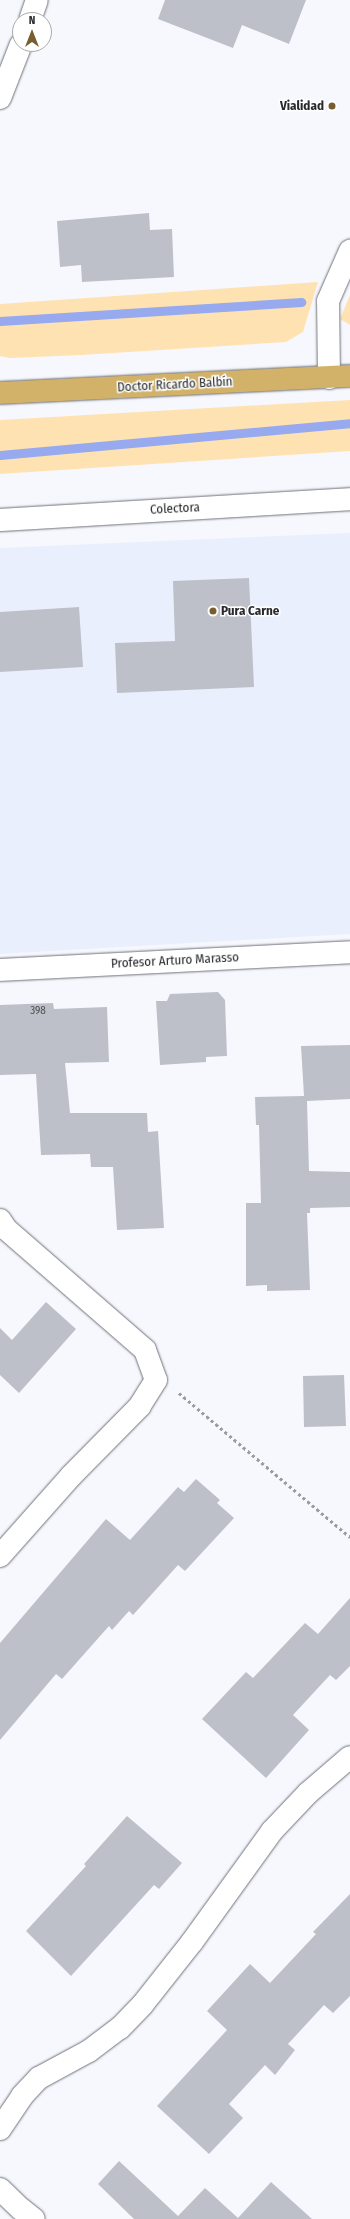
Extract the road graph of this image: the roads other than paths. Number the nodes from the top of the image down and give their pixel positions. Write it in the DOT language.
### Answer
graph roads {
  1 [pos="37,0"];
  2 [pos="33,12"];
  3 [pos="18,52"];
  4 [pos="0,98"];
  5 [pos="350,251"];
  6 [pos="340,377"];
  7 [pos="0,393"];
  8 [pos="350,499"];
  9 [pos="0,520"];
  10 [pos="350,952"];
  11 [pos="0,970"];
  12 [pos="0,1220"];
  13 [pos="0,1556"];
  14 [pos="350,1757"];
  15 [pos="0,2129"];
  16 [pos="0,2189"];
  17 [pos="34,2219"];
  1 -- 2 [label="street"];
  3 -- 4 [label="street"];
  5 -- 6 [label="street"];
  6 -- 7 [label="main road, Doctor Ricardo Balbín"];
  8 -- 9 [label="street, Colectora"];
  10 -- 11 [label="street, Profesor Arturo Marasso"];
  12 -- 13 [label="street"];
  14 -- 15 [label="street"];
  16 -- 17 [label="street"];
}
